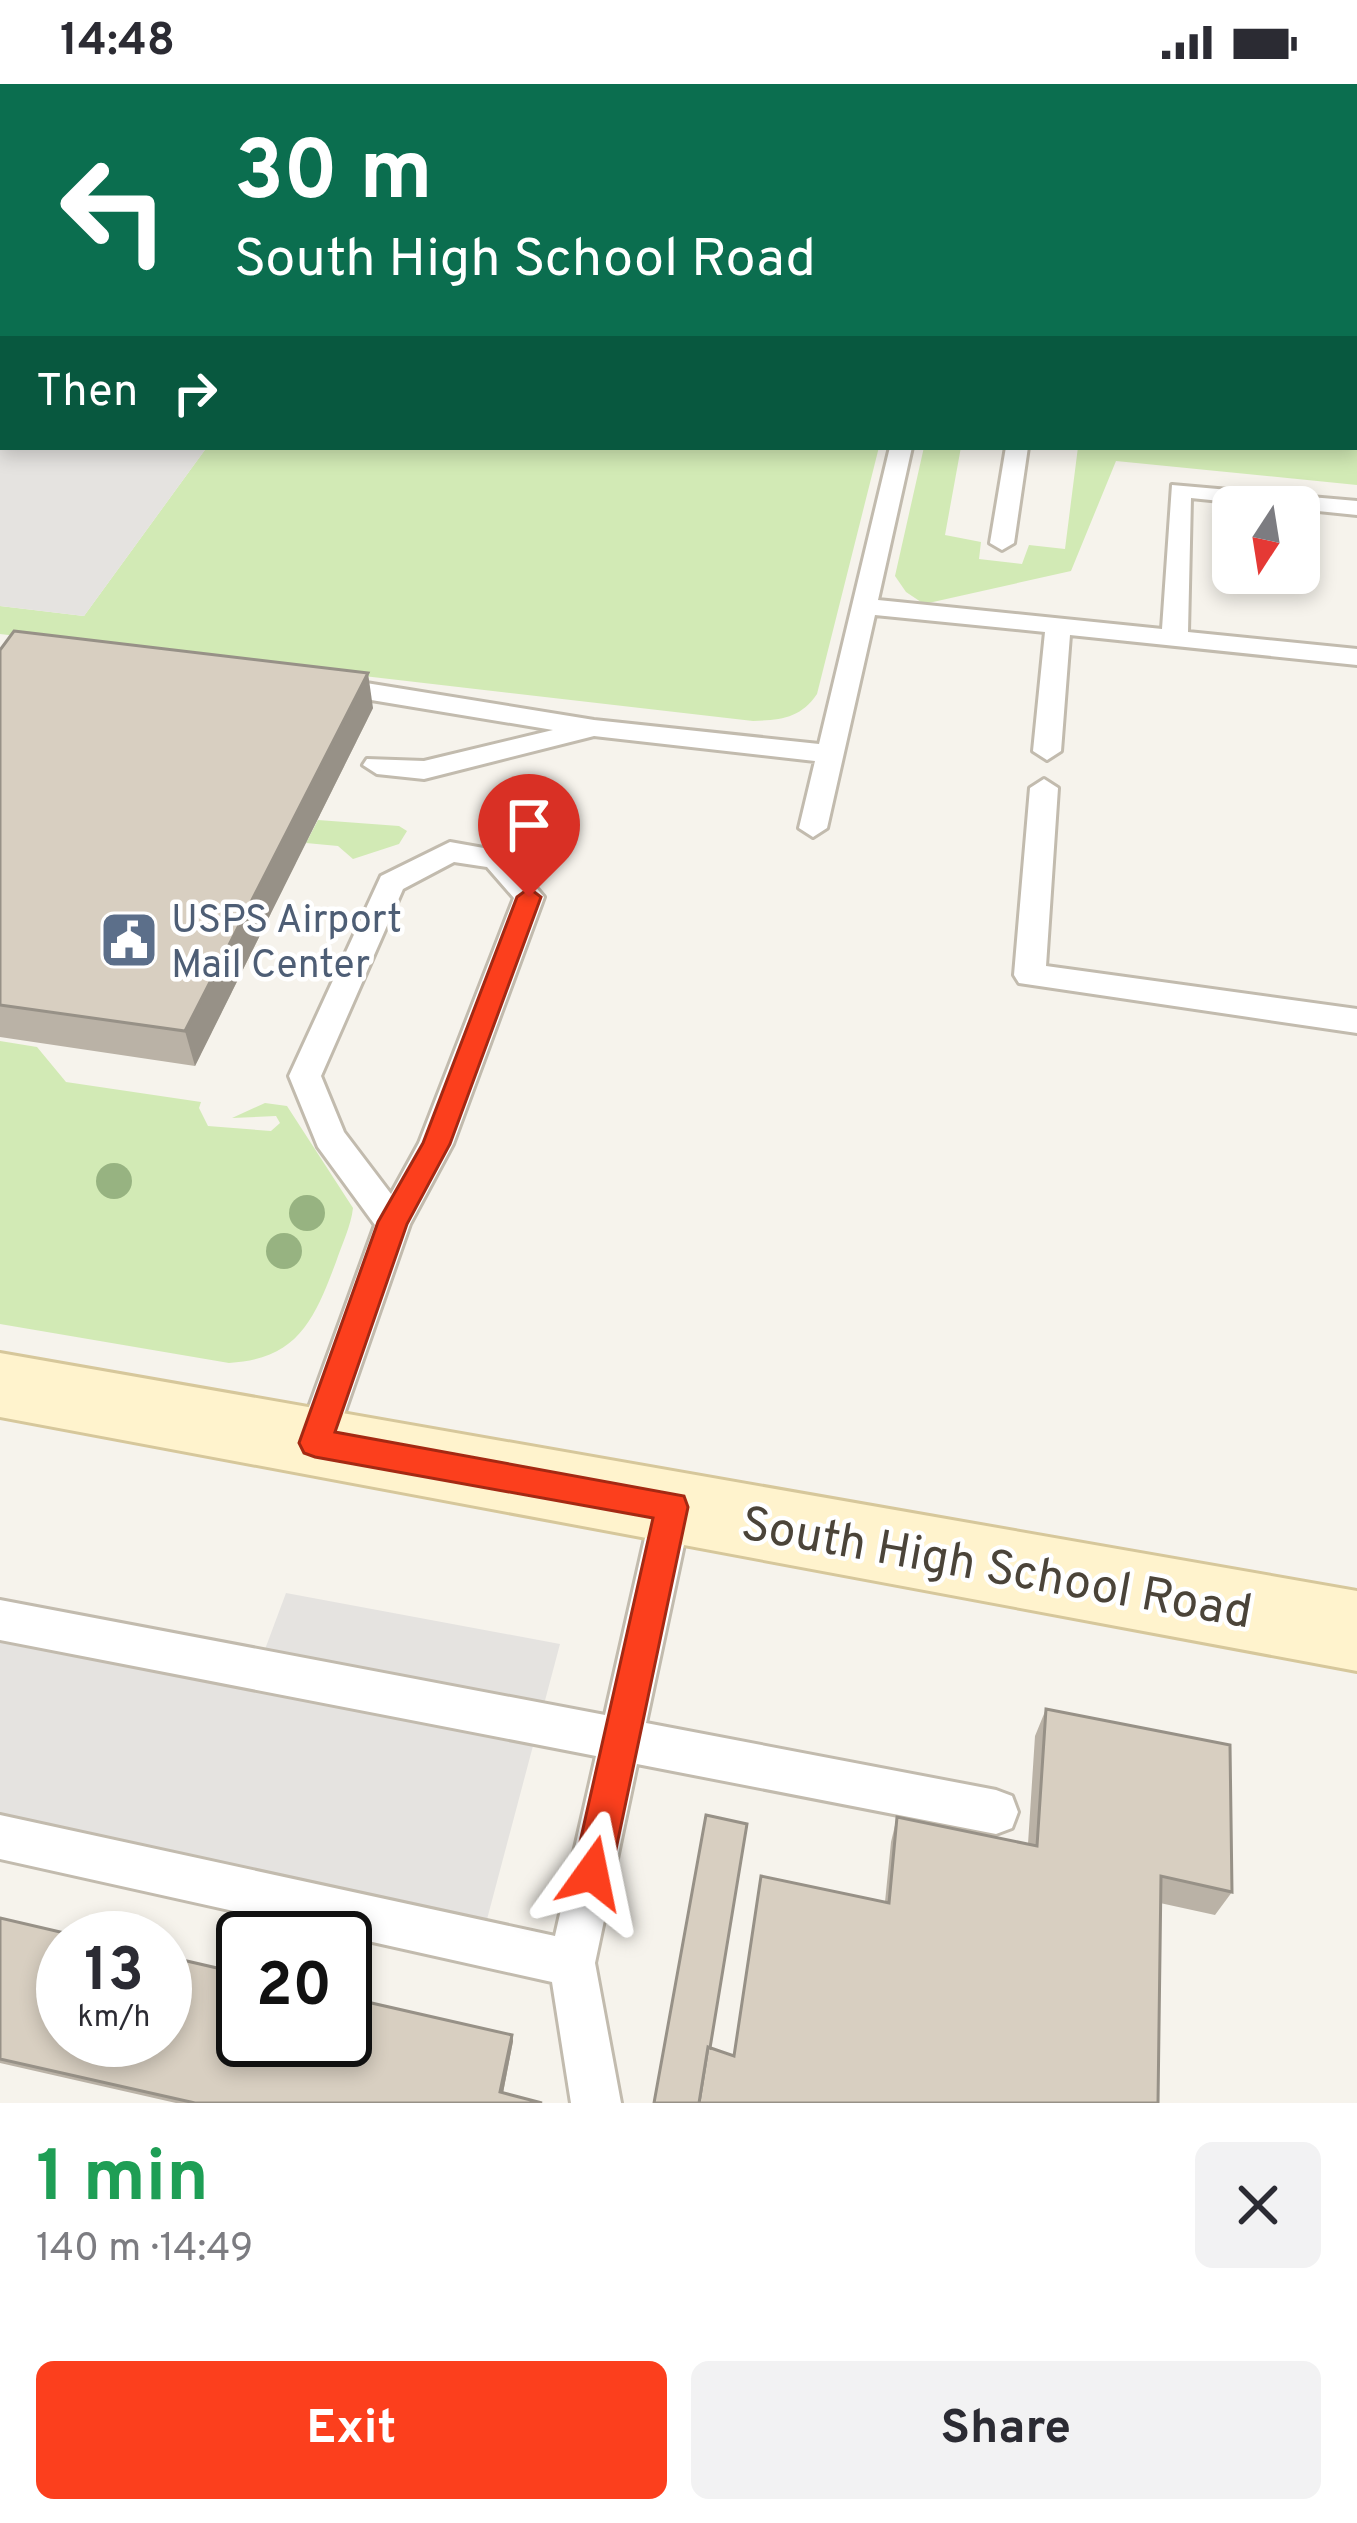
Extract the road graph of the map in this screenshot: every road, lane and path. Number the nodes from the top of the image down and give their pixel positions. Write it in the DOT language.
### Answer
graph roads {
  1 [pos="900,450"];
  2 [pos="1017,450"];
  3 [pos="1357,508"];
  4 [pos="1002,543"];
  5 [pos="865,606"];
  6 [pos="1058,626"];
  7 [pos="1175,638"];
  8 [pos="1357,657"];
  9 [pos="310,683"];
  10 [pos="594,728"];
  11 [pos="1047,751"];
  12 [pos="830,754"];
  13 [pos="377,765"];
  14 [pos="1044,788"];
  15 [pos="813,828"];
  16 [pos="1357,1022"];
  17 [pos="393,1222"];
  18 [pos="0,1385"];
  19 [pos="315,1443"];
  20 [pos="672,1507"];
  21 [pos="0,1620"];
  22 [pos="1357,1631"];
  23 [pos="622,1737"];
  24 [pos="996,1811"];
  25 [pos="0,1837"];
  26 [pos="572,1963"];
  27 [pos="596,2103"];
  1 -- 5 [label="lane"];
  2 -- 4 [label="lane"];
  3 -- 7 [label="lane"];
  5 -- 6 [label="lane"];
  5 -- 12 [label="lane"];
  6 -- 7 [label="lane"];
  6 -- 11 [label="lane"];
  7 -- 8 [label="lane"];
  9 -- 10 [label="lane"];
  10 -- 12 [label="lane"];
  10 -- 13 [label="lane"];
  12 -- 15 [label="lane"];
  14 -- 16 [label="lane"];
  17 -- 17 [label="lane"];
  17 -- 19 [label="lane"];
  18 -- 19 [label="street, South High School Road"];
  19 -- 20 [label="street, South High School Road"];
  20 -- 22 [label="street, South High School Road"];
  20 -- 23 [label="lane"];
  21 -- 23 [label="lane"];
  23 -- 24 [label="lane"];
  23 -- 26 [label="lane"];
  25 -- 26 [label="lane"];
  26 -- 27 [label="lane"];
}
